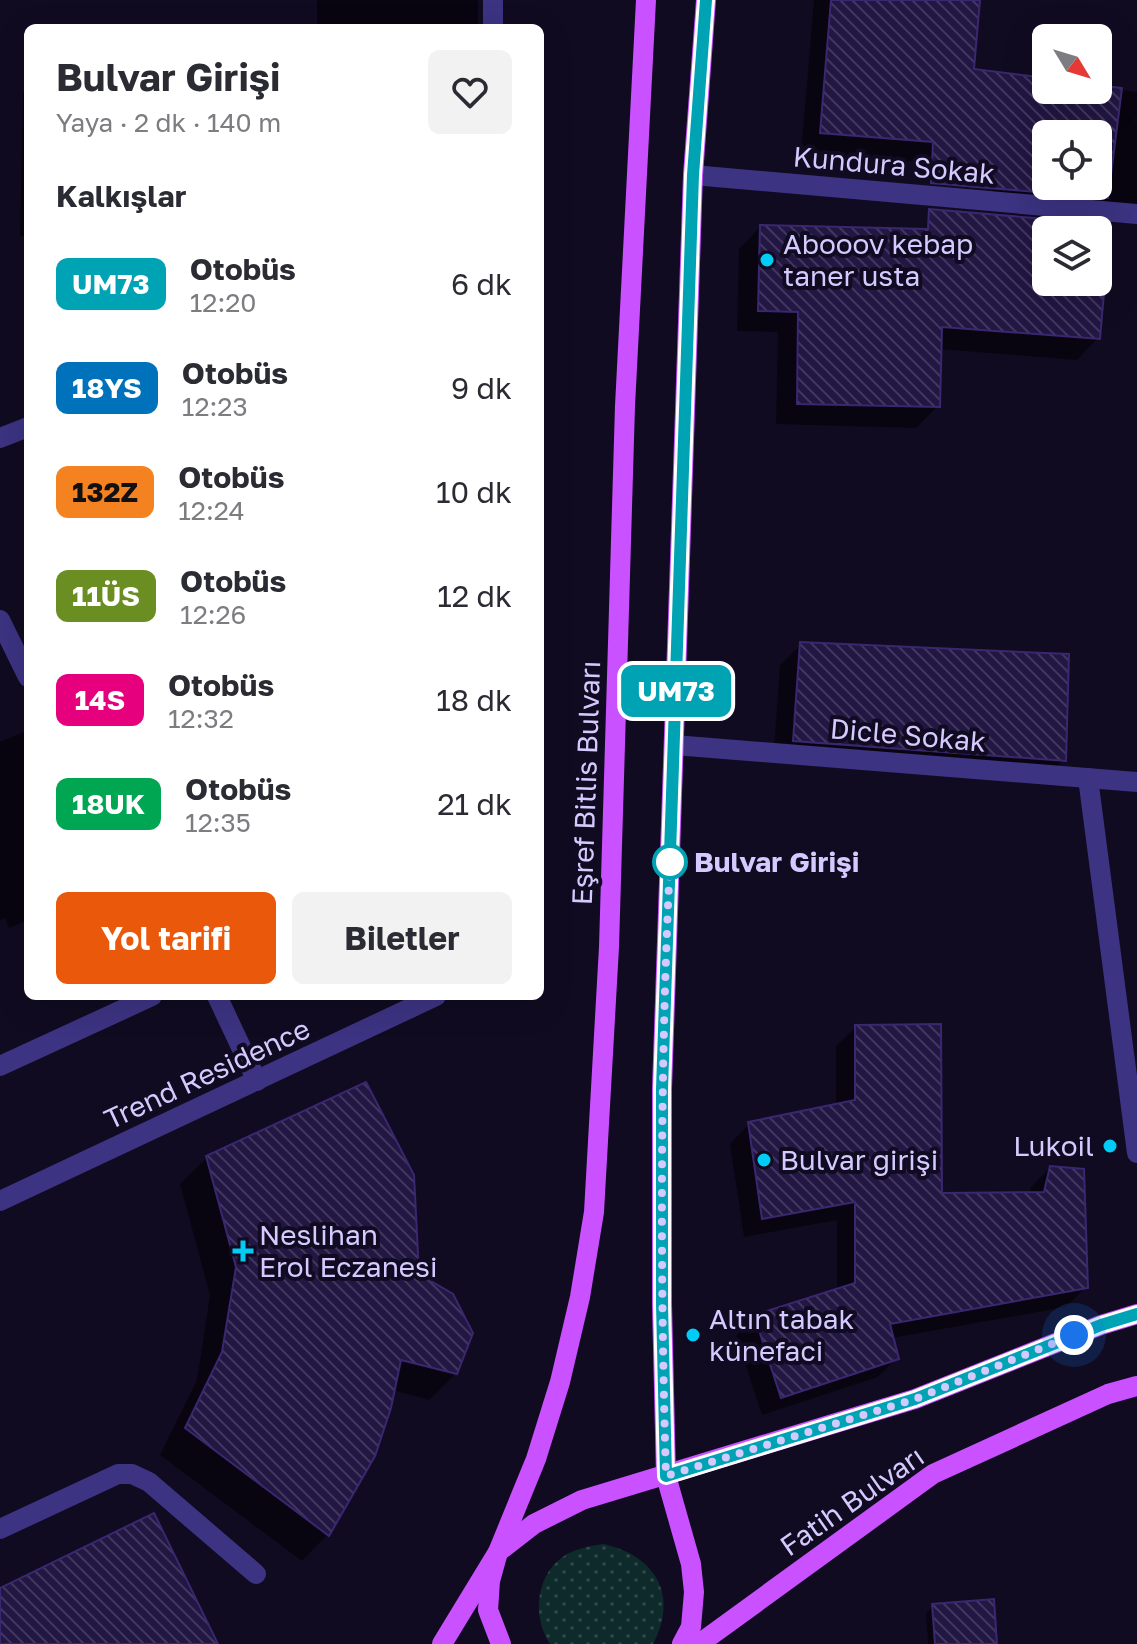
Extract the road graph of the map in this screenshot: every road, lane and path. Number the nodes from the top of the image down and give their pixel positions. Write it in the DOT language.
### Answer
graph roads {
  1 [pos="493,0"];
  2 [pos="646,0"];
  3 [pos="706,0"];
  4 [pos="493,24"];
  5 [pos="693,175"];
  6 [pos="1137,214"];
  7 [pos="24,429"];
  8 [pos="0,438"];
  9 [pos="0,620"];
  10 [pos="24,669"];
  11 [pos="674,745"];
  12 [pos="1088,778"];
  13 [pos="1137,782"];
  14 [pos="143,1000"];
  15 [pos="219,1000"];
  16 [pos="428,1000"];
  17 [pos="1130,1052"];
  18 [pos="0,1066"];
  19 [pos="257,1081"];
  20 [pos="1137,1153"];
  21 [pos="0,1201"];
  22 [pos="1137,1314"];
  23 [pos="1137,1386"];
  24 [pos="666,1476"];
  25 [pos="0,1529"];
  26 [pos="498,1552"];
  27 [pos="256,1574"];
  28 [pos="442,1644"];
  29 [pos="501,1644"];
  30 [pos="682,1644"];
  31 [pos="699,1644"];
  1 -- 4 [label="street"];
  2 -- 26 [label="main road, Eşref Bitlis Bulvarı"];
  3 -- 5 [label="main road"];
  5 -- 6 [label="street, Kundura Sokak"];
  5 -- 11 [label="main road"];
  7 -- 8 [label="street"];
  9 -- 10 [label="street"];
  11 -- 12 [label="street, Dicle Sokak"];
  11 -- 24 [label="main road"];
  12 -- 13 [label="street, Dicle Sokak"];
  12 -- 17 [label="street"];
  14 -- 18 [label="street"];
  15 -- 19 [label="street"];
  16 -- 19 [label="street, Trend Residence"];
  17 -- 20 [label="street"];
  19 -- 21 [label="street, Trend Residence"];
  22 -- 24 [label="main road, Fatih Bulvarı"];
  23 -- 31 [label="main road, Fatih Bulvarı"];
  24 -- 26 [label="main road, Fatih Bulvarı"];
  24 -- 30 [label="main road"];
  25 -- 27 [label="street"];
  26 -- 28 [label="main road"];
  26 -- 29 [label="main road"];
}
